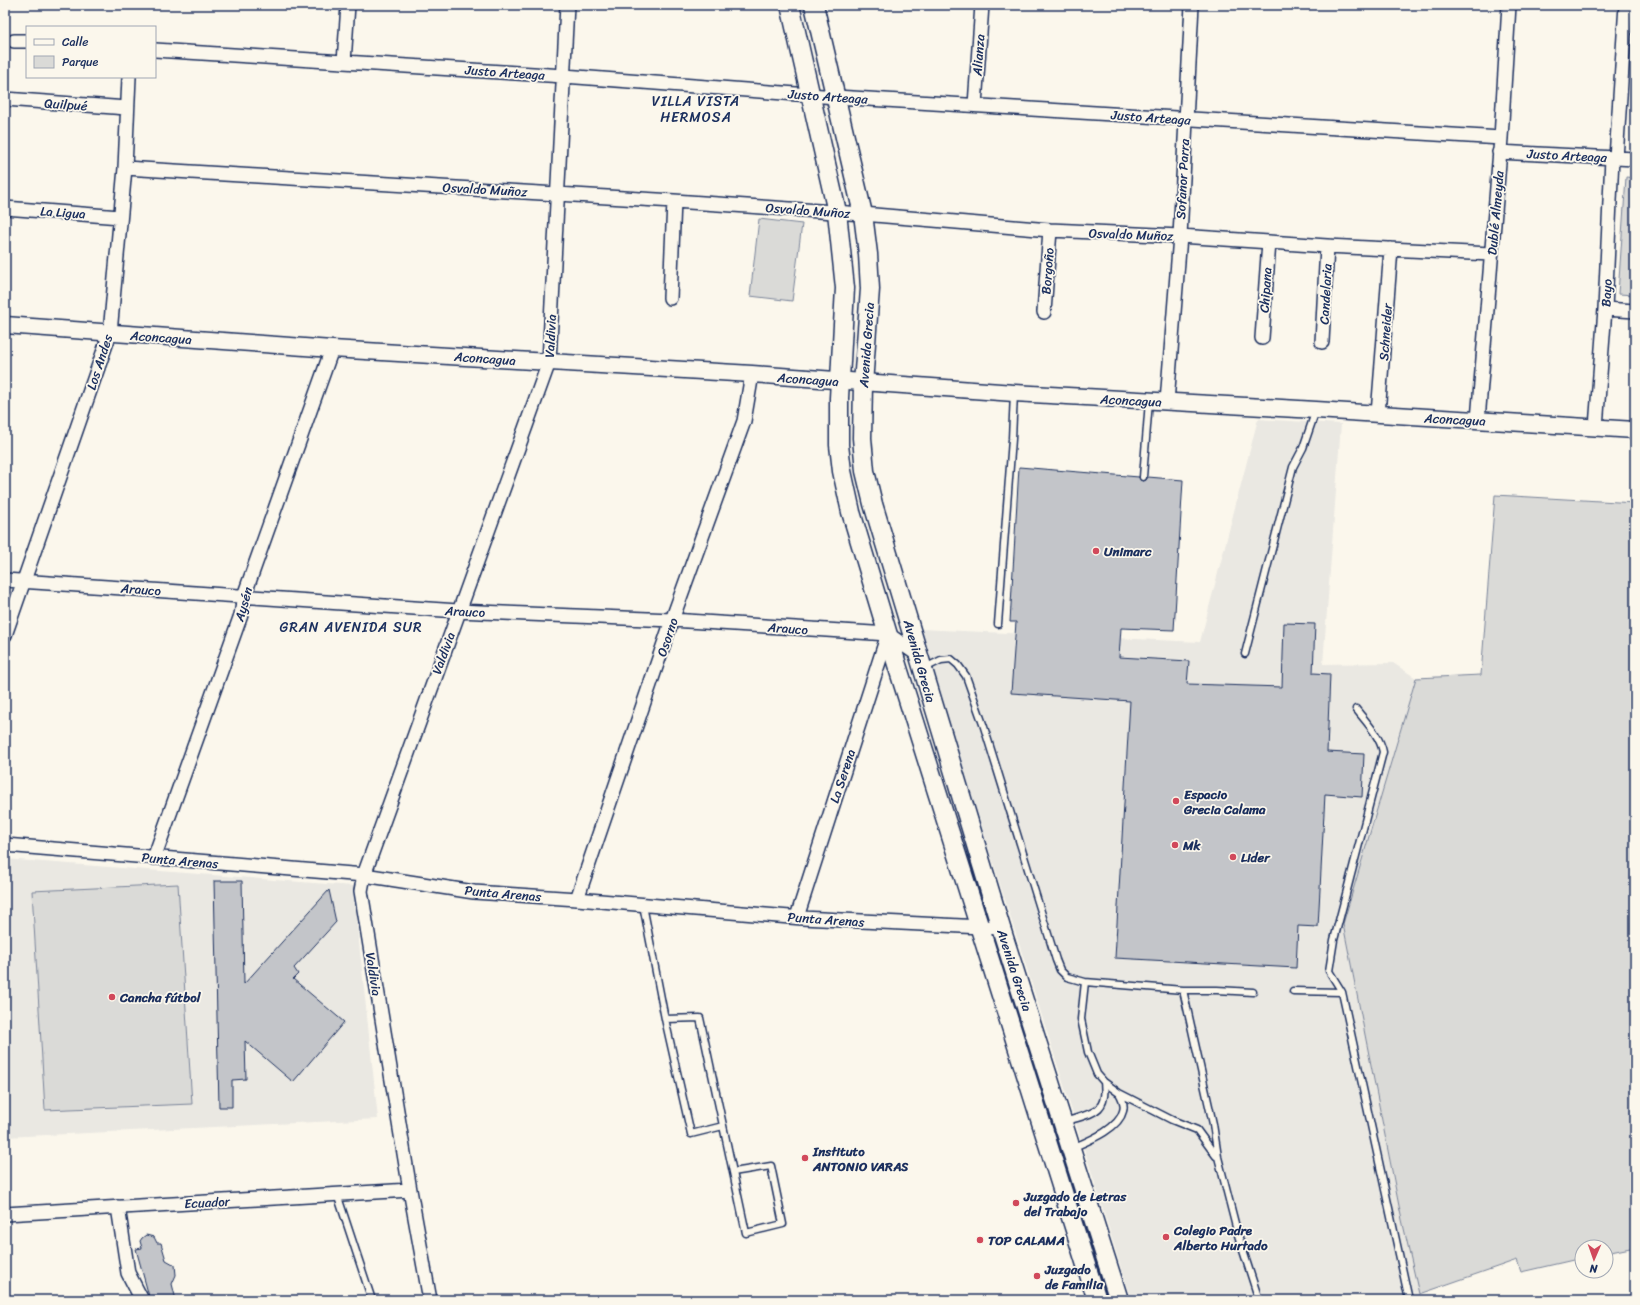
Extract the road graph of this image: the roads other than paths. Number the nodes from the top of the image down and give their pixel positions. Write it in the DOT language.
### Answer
graph roads {
  1 [pos="348,5"];
  2 [pos="567,5"];
  3 [pos="790,5"];
  4 [pos="814,5"];
  5 [pos="982,5"];
  6 [pos="1192,5"];
  7 [pos="1509,5"];
  8 [pos="1626,5"];
  9 [pos="1629,37"];
  10 [pos="14,40"];
  11 [pos="26,42"];
  12 [pos="156,50"];
  13 [pos="344,62"];
  14 [pos="564,76"];
  15 [pos="129,78"];
  16 [pos="812,95"];
  17 [pos="836,97"];
  18 [pos="5,99"];
  19 [pos="975,105"];
  20 [pos="127,108"];
  21 [pos="1186,119"];
  22 [pos="1501,138"];
  23 [pos="1499,152"];
  24 [pos="1614,158"];
  25 [pos="1635,160"];
  26 [pos="125,168"];
  27 [pos="557,193"];
  28 [pos="674,201"];
  29 [pos="5,208"];
  30 [pos="838,212"];
  31 [pos="863,214"];
  32 [pos="120,217"];
  33 [pos="1050,230"];
  34 [pos="1180,236"];
  35 [pos="1269,242"];
  36 [pos="1327,246"];
  37 [pos="1391,249"];
  38 [pos="1492,254"];
  39 [pos="670,298"];
  40 [pos="1605,309"];
  41 [pos="1635,311"];
  42 [pos="1044,312"];
  43 [pos="5,325"];
  44 [pos="110,333"];
  45 [pos="1262,338"];
  46 [pos="1322,342"];
  47 [pos="332,349"];
  48 [pos="549,362"];
  49 [pos="752,374"];
  50 [pos="840,381"];
  51 [pos="863,384"];
  52 [pos="1014,393"];
  53 [pos="1149,401"];
  54 [pos="1167,402"];
  55 [pos="1316,410"];
  56 [pos="1378,414"];
  57 [pos="1478,420"];
  58 [pos="1596,428"];
  59 [pos="1635,430"];
  60 [pos="1143,477"];
  61 [pos="5,580"];
  62 [pos="24,581"];
  63 [pos="244,596"];
  64 [pos="458,611"];
  65 [pos="672,620"];
  66 [pos="998,624"];
  67 [pos="5,634"];
  68 [pos="888,634"];
  69 [pos="1245,654"];
  70 [pos="920,662"];
  71 [pos="1356,709"];
  72 [pos="5,845"];
  73 [pos="154,858"];
  74 [pos="364,875"];
  75 [pos="577,898"];
  76 [pos="643,905"];
  77 [pos="797,917"];
  78 [pos="980,928"];
  79 [pos="1002,928"];
  80 [pos="1085,982"];
  81 [pos="1183,990"];
  82 [pos="1292,991"];
  83 [pos="1253,992"];
  84 [pos="1342,992"];
  85 [pos="665,1019"];
  86 [pos="1104,1082"];
  87 [pos="1119,1093"];
  88 [pos="1063,1122"];
  89 [pos="723,1126"];
  90 [pos="1072,1148"];
  91 [pos="1218,1157"];
  92 [pos="733,1172"];
  93 [pos="410,1190"];
  94 [pos="338,1194"];
  95 [pos="118,1207"];
  96 [pos="5,1214"];
  97 [pos="142,1300"];
  98 [pos="372,1300"];
  99 [pos="430,1300"];
  100 [pos="1097,1300"];
  101 [pos="1120,1300"];
  102 [pos="1259,1300"];
  103 [pos="1409,1300"];
  1 -- 13 [label="street"];
  2 -- 14 [label="street, Valdivia"];
  3 -- 16 [label="main road, Avenida Grecia"];
  4 -- 17 [label="main road, Avenida Grecia"];
  5 -- 19 [label="street, Alianza"];
  6 -- 21 [label="street, Sofanor Parra"];
  7 -- 22 [label="street, Dublé Almeyda"];
  8 -- 9 [label="street, Bayo"];
  9 -- 24 [label="street, Bayo"];
  10 -- 11 [label="street"];
  12 -- 13 [label="street, Justo Arteaga"];
  13 -- 14 [label="street, Justo Arteaga"];
  14 -- 16 [label="street, Justo Arteaga"];
  14 -- 27 [label="street, Valdivia"];
  15 -- 20 [label="street, Los Andes"];
  16 -- 17 [label="street, Justo Arteaga"];
  16 -- 30 [label="main road, Avenida Grecia"];
  17 -- 19 [label="street, Justo Arteaga"];
  17 -- 31 [label="main road, Avenida Grecia"];
  18 -- 20 [label="street, Quilpué"];
  19 -- 21 [label="street, Justo Arteaga"];
  20 -- 26 [label="street, Los Andes"];
  21 -- 22 [label="street, Justo Arteaga"];
  21 -- 34 [label="street, Sofanor Parra"];
  22 -- 23 [label="street, Dublé Almeyda"];
  23 -- 24 [label="street, Justo Arteaga"];
  23 -- 38 [label="street, Dublé Almeyda"];
  24 -- 25 [label="street, Justo Arteaga"];
  24 -- 40 [label="street, Bayo"];
  26 -- 27 [label="street, Osvaldo Muñoz"];
  26 -- 32 [label="street, Los Andes"];
  27 -- 28 [label="street, Osvaldo Muñoz"];
  27 -- 48 [label="street, Valdivia"];
  28 -- 30 [label="street, Osvaldo Muñoz"];
  28 -- 39 [label="street"];
  29 -- 32 [label="street, La Ligua"];
  30 -- 31 [label="street, Osvaldo Muñoz"];
  30 -- 50 [label="main road, Avenida Grecia"];
  31 -- 33 [label="street, Osvaldo Muñoz"];
  31 -- 51 [label="main road, Avenida Grecia"];
  32 -- 44 [label="street, Los Andes"];
  33 -- 34 [label="street, Osvaldo Muñoz"];
  33 -- 42 [label="street, Borgoño"];
  34 -- 35 [label="street, Osvaldo Muñoz"];
  34 -- 54 [label="street, Sofanor Parra"];
  35 -- 36 [label="street, Osvaldo Muñoz"];
  35 -- 45 [label="street, Chipana"];
  36 -- 37 [label="street, Osvaldo Muñoz"];
  36 -- 46 [label="street, Candelaria"];
  37 -- 38 [label="street, Osvaldo Muñoz"];
  37 -- 56 [label="street, Schneider"];
  38 -- 57 [label="street, Dublé Almeyda"];
  40 -- 41 [label="street"];
  40 -- 58 [label="street, Bayo"];
  43 -- 44 [label="street, Aconcagua"];
  44 -- 47 [label="street, Aconcagua"];
  44 -- 62 [label="street, Los Andes"];
  47 -- 48 [label="street, Aconcagua"];
  47 -- 63 [label="street, Aysén"];
  48 -- 49 [label="street, Aconcagua"];
  48 -- 64 [label="street, Valdivia"];
  49 -- 50 [label="street, Aconcagua"];
  49 -- 65 [label="street, Osorno"];
  50 -- 51 [label="street, Aconcagua"];
  50 -- 68 [label="main road, Avenida Grecia"];
  51 -- 52 [label="street, Aconcagua"];
  51 -- 70 [label="main road, Avenida Grecia"];
  52 -- 53 [label="street, Aconcagua"];
  52 -- 66 [label="lane"];
  53 -- 54 [label="street, Aconcagua"];
  53 -- 60 [label="lane"];
  54 -- 55 [label="street, Aconcagua"];
  55 -- 56 [label="street, Aconcagua"];
  55 -- 69 [label="lane"];
  56 -- 57 [label="street, Aconcagua"];
  57 -- 58 [label="street, Aconcagua"];
  58 -- 59 [label="street, Aconcagua"];
  61 -- 62 [label="street, Arauco"];
  62 -- 63 [label="street, Arauco"];
  62 -- 67 [label="street, Los Andes"];
  63 -- 64 [label="street, Arauco"];
  63 -- 73 [label="street, Aysén"];
  64 -- 65 [label="street, Arauco"];
  64 -- 74 [label="street, Valdivia"];
  65 -- 68 [label="street, Arauco"];
  65 -- 75 [label="street, Osorno"];
  68 -- 70 [label="street"];
  68 -- 77 [label="street, La Serena"];
  68 -- 78 [label="main road, Avenida Grecia"];
  70 -- 79 [label="main road, Avenida Grecia"];
  70 -- 80 [label="lane"];
  71 -- 84 [label="lane"];
  72 -- 73 [label="street, Punta Arenas"];
  73 -- 74 [label="street, Punta Arenas"];
  74 -- 75 [label="street, Punta Arenas"];
  74 -- 93 [label="street, Valdivia"];
  75 -- 76 [label="street, Punta Arenas"];
  76 -- 77 [label="street, Punta Arenas"];
  76 -- 85 [label="lane"];
  77 -- 78 [label="street, Punta Arenas"];
  78 -- 79 [label="street, Punta Arenas"];
  78 -- 100 [label="main road, Avenida Grecia"];
  79 -- 88 [label="main road, Avenida Grecia"];
  80 -- 81 [label="lane"];
  80 -- 86 [label="lane"];
  81 -- 83 [label="lane"];
  81 -- 91 [label="lane"];
  82 -- 84 [label="lane"];
  84 -- 103 [label="lane"];
  85 -- 89 [label="lane"];
  85 -- 89 [label="lane"];
  86 -- 87 [label="lane"];
  86 -- 88 [label="lane"];
  87 -- 90 [label="lane"];
  87 -- 91 [label="lane"];
  88 -- 90 [label="main road, Avenida Grecia"];
  89 -- 92 [label="lane"];
  90 -- 101 [label="main road, Avenida Grecia"];
  91 -- 102 [label="lane"];
  92 -- 92 [label="lane"];
  93 -- 94 [label="street, Ecuador"];
  93 -- 99 [label="street, Valdivia"];
  94 -- 95 [label="street, Ecuador"];
  94 -- 98 [label="lane"];
  95 -- 96 [label="street, Ecuador"];
  95 -- 97 [label="street"];
}
